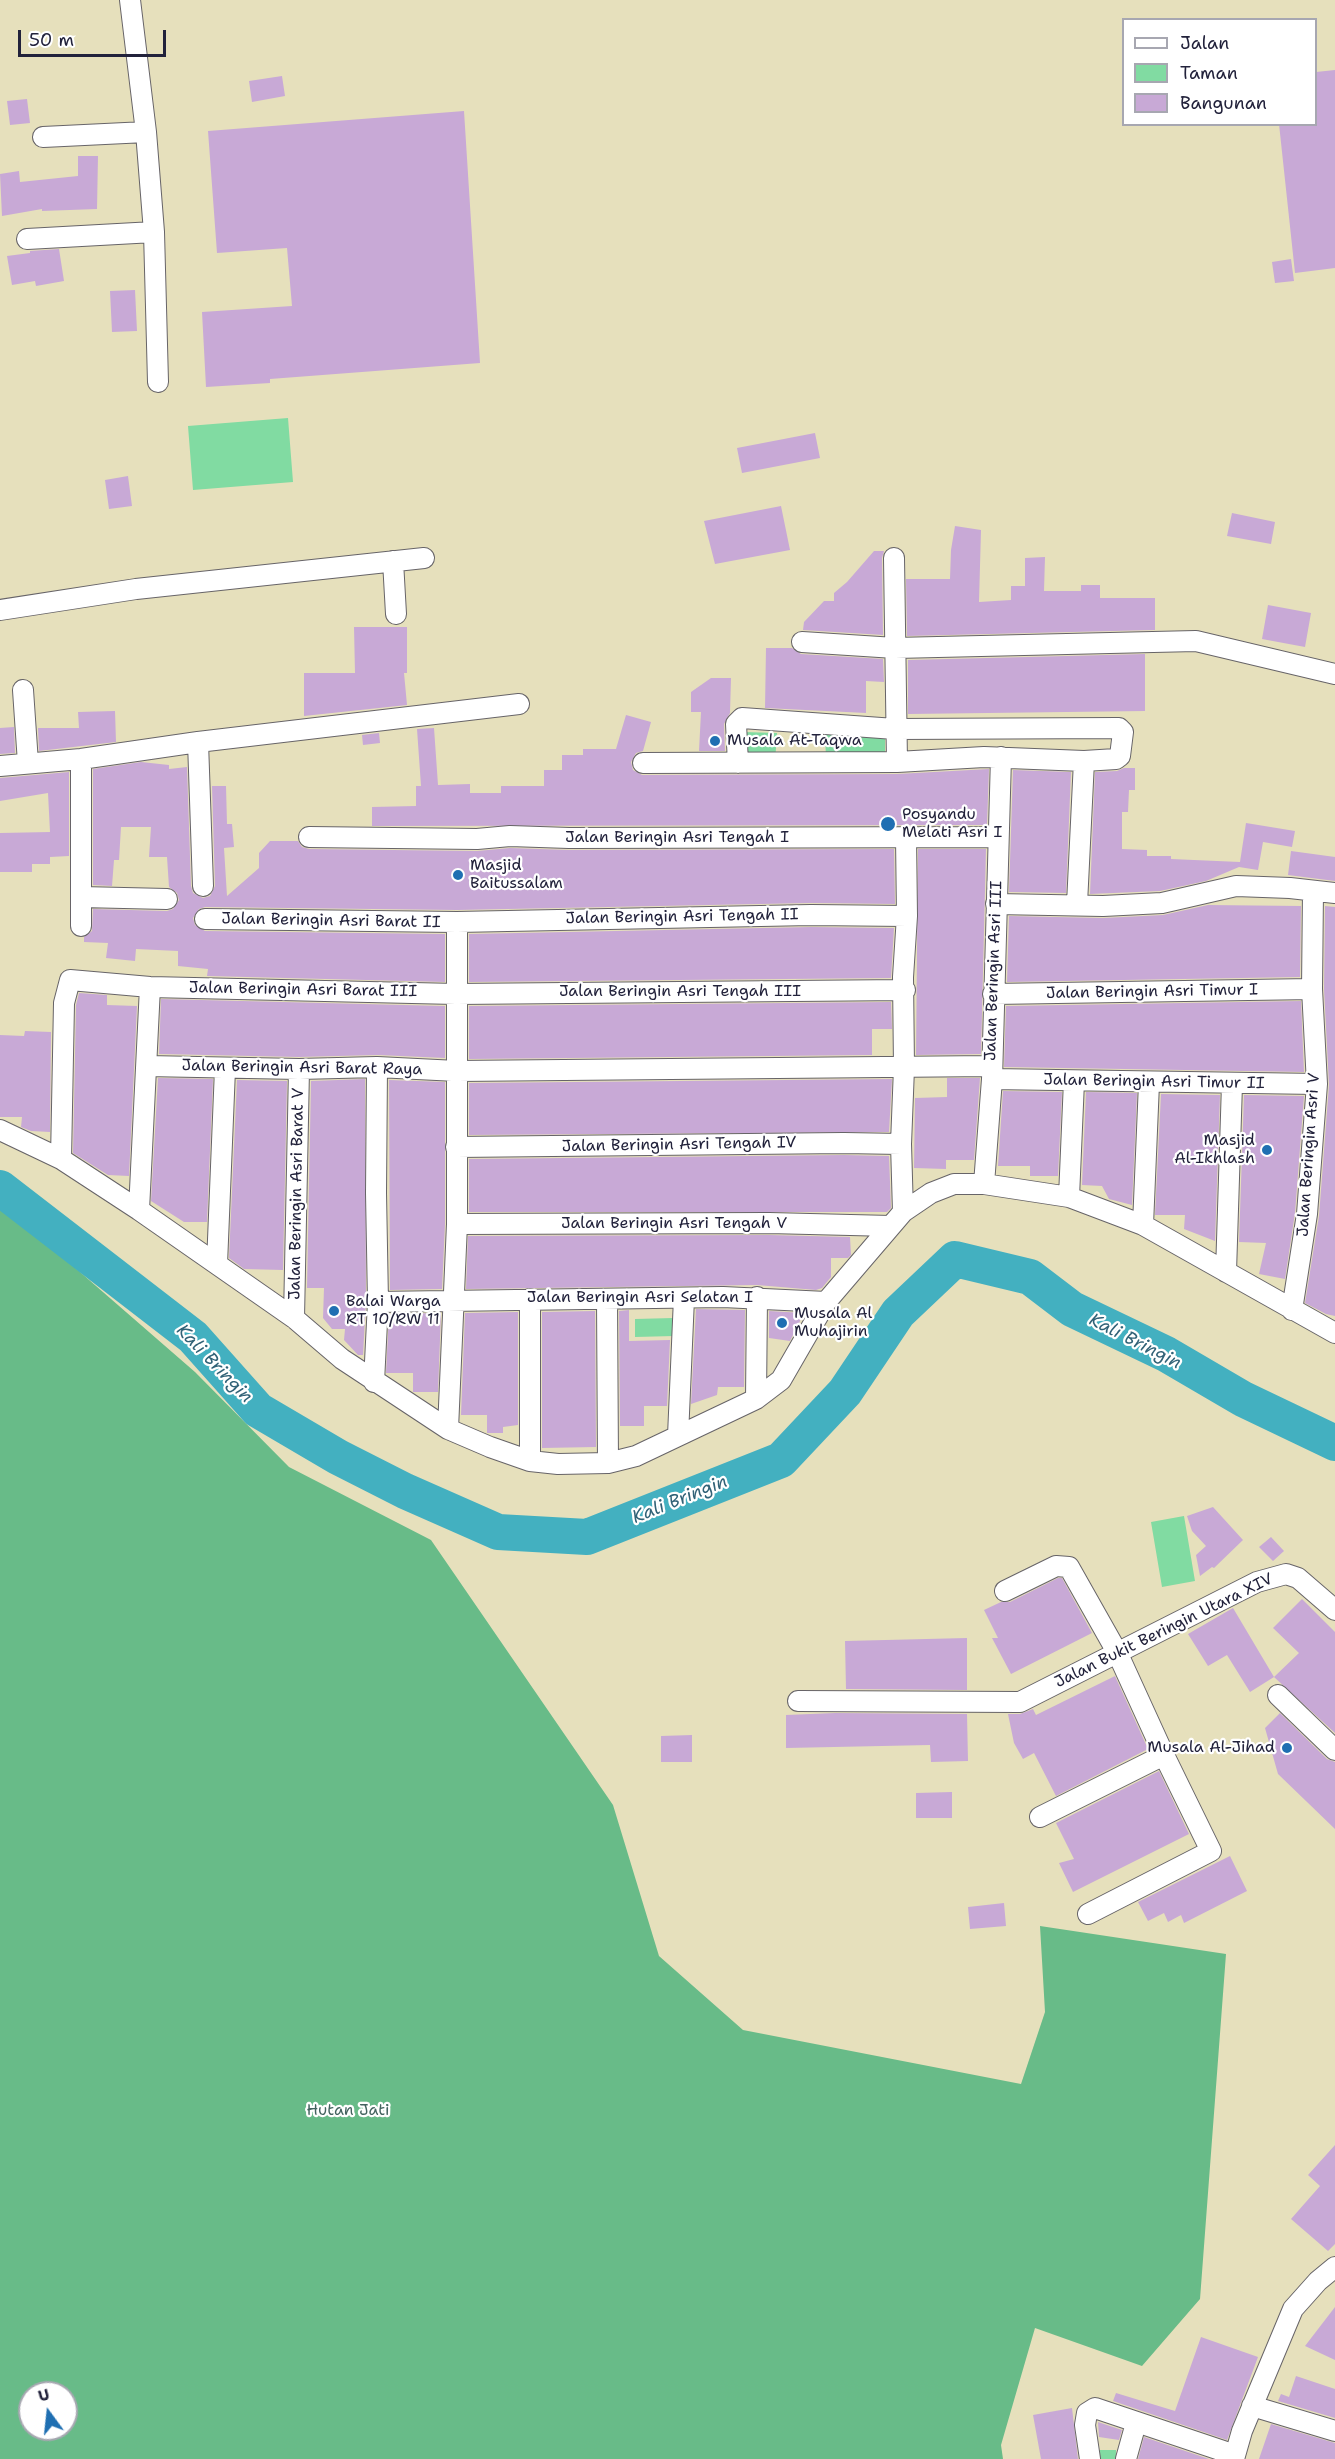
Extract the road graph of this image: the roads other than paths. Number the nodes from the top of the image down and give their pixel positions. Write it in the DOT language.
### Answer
graph roads {
  1 [pos="130,0"];
  2 [pos="146,132"];
  3 [pos="43,137"];
  4 [pos="154,232"];
  5 [pos="27,239"];
  6 [pos="158,382"];
  7 [pos="424,558"];
  8 [pos="894,558"];
  9 [pos="393,561"];
  10 [pos="0,610"];
  11 [pos="396,614"];
  12 [pos="802,642"];
  13 [pos="895,648"];
  14 [pos="1335,674"];
  15 [pos="23,690"];
  16 [pos="519,704"];
  17 [pos="984,728"];
  18 [pos="895,729"];
  19 [pos="198,742"];
  20 [pos="992,757"];
  21 [pos="81,759"];
  22 [pos="1084,761"];
  23 [pos="897,762"];
  24 [pos="28,763"];
  25 [pos="738,763"];
  26 [pos="643,764"];
  27 [pos="0,766"];
  28 [pos="309,837"];
  29 [pos="906,837"];
  30 [pos="997,837"];
  31 [pos="203,886"];
  32 [pos="1313,891"];
  33 [pos="1335,893"];
  34 [pos="81,897"];
  35 [pos="167,899"];
  36 [pos="996,903"];
  37 [pos="1077,904"];
  38 [pos="907,916"];
  39 [pos="205,919"];
  40 [pos="457,922"];
  41 [pos="81,926"];
  42 [pos="150,987"];
  43 [pos="1312,989"];
  44 [pos="904,990"];
  45 [pos="456,994"];
  46 [pos="993,994"];
  47 [pos="147,1066"];
  48 [pos="376,1067"];
  49 [pos="904,1068"];
  50 [pos="225,1069"];
  51 [pos="299,1069"];
  52 [pos="457,1071"];
  53 [pos="991,1072"];
  54 [pos="1074,1080"];
  55 [pos="1149,1083"];
  56 [pos="1232,1084"];
  57 [pos="1317,1084"];
  58 [pos="0,1130"];
  59 [pos="901,1144"];
  60 [pos="456,1148"];
  61 [pos="61,1160"];
  62 [pos="984,1184"];
  63 [pos="1069,1197"];
  64 [pos="139,1210"];
  65 [pos="897,1219"];
  66 [pos="457,1224"];
  67 [pos="1143,1225"];
  68 [pos="217,1264"];
  69 [pos="1226,1272"];
  70 [pos="684,1298"];
  71 [pos="757,1298"];
  72 [pos="530,1299"];
  73 [pos="607,1299"];
  74 [pos="454,1300"];
  75 [pos="378,1302"];
  76 [pos="826,1302"];
  77 [pos="1292,1310"];
  78 [pos="294,1318"];
  79 [pos="1335,1333"];
  80 [pos="374,1382"];
  81 [pos="756,1400"];
  82 [pos="448,1429"];
  83 [pos="678,1436"];
  84 [pos="530,1461"];
  85 [pos="608,1463"];
  86 [pos="1005,1591"];
  87 [pos="1335,1610"];
  88 [pos="1117,1652"];
  89 [pos="1278,1695"];
  90 [pos="798,1701"];
  91 [pos="1335,1750"];
  92 [pos="1164,1755"];
  93 [pos="1040,1817"];
  94 [pos="1088,1914"];
  95 [pos="1335,2267"];
  96 [pos="1252,2406"];
  97 [pos="1136,2423"];
  98 [pos="1335,2431"];
  99 [pos="1235,2457"];
  100 [pos="1090,2459"];
  101 [pos="1126,2459"];
  1 -- 2 [label="street"];
  2 -- 3 [label="street"];
  2 -- 4 [label="street"];
  4 -- 5 [label="street"];
  4 -- 6 [label="street"];
  7 -- 9 [label="street"];
  8 -- 13 [label="street"];
  9 -- 10 [label="street"];
  9 -- 11 [label="street"];
  12 -- 13 [label="street"];
  13 -- 14 [label="street"];
  13 -- 18 [label="street"];
  15 -- 24 [label="street"];
  16 -- 19 [label="street"];
  17 -- 18 [label="street"];
  17 -- 20 [label="street, Jalan Beringin Asri III"];
  17 -- 22 [label="street"];
  18 -- 23 [label="street"];
  18 -- 25 [label="street"];
  19 -- 21 [label="street"];
  19 -- 31 [label="street"];
  20 -- 22 [label="street"];
  20 -- 23 [label="street"];
  20 -- 30 [label="street, Jalan Beringin Asri III"];
  21 -- 24 [label="street"];
  21 -- 34 [label="street"];
  22 -- 37 [label="street"];
  23 -- 25 [label="street"];
  24 -- 27 [label="street"];
  25 -- 26 [label="street"];
  28 -- 29 [label="street, Jalan Beringin Asri Tengah I"];
  29 -- 30 [label="street, Jalan Beringin Asri Tengah I"];
  29 -- 38 [label="street"];
  30 -- 36 [label="street, Jalan Beringin Asri III"];
  32 -- 33 [label="street"];
  32 -- 37 [label="street"];
  32 -- 43 [label="street, Jalan Beringin Asri V"];
  34 -- 35 [label="street"];
  34 -- 41 [label="street"];
  36 -- 37 [label="street"];
  36 -- 46 [label="street, Jalan Beringin Asri III"];
  38 -- 40 [label="street, Jalan Beringin Asri Tengah II"];
  38 -- 44 [label="street"];
  39 -- 40 [label="street, Jalan Beringin Asri Barat II"];
  40 -- 45 [label="street"];
  42 -- 45 [label="street, Jalan Beringin Asri Barat III"];
  42 -- 47 [label="street"];
  42 -- 61 [label="street, Jalan Beringin Asri Barat III"];
  43 -- 46 [label="street, Jalan Beringin Asri Timur I"];
  43 -- 57 [label="street, Jalan Beringin Asri V"];
  44 -- 45 [label="street, Jalan Beringin Asri Tengah III"];
  44 -- 49 [label="street"];
  45 -- 52 [label="street"];
  46 -- 53 [label="street, Jalan Beringin Asri III"];
  47 -- 50 [label="street, Jalan Beringin Asri Barat Raya"];
  47 -- 64 [label="street"];
  48 -- 51 [label="street, Jalan Beringin Asri Barat Raya"];
  48 -- 52 [label="street, Jalan Beringin Asri Barat Raya"];
  48 -- 75 [label="street"];
  49 -- 52 [label="street, Jalan Beringin Asri Barat Raya"];
  49 -- 53 [label="street, Jalan Beringin Asri Timur II"];
  49 -- 59 [label="street"];
  50 -- 51 [label="street, Jalan Beringin Asri Barat Raya"];
  50 -- 68 [label="street"];
  51 -- 78 [label="street, Jalan Beringin Asri Barat V"];
  52 -- 60 [label="street"];
  53 -- 54 [label="street, Jalan Beringin Asri Timur II"];
  53 -- 62 [label="street, Jalan Beringin Asri III"];
  54 -- 55 [label="street, Jalan Beringin Asri Timur II"];
  54 -- 63 [label="street"];
  55 -- 56 [label="street, Jalan Beringin Asri Timur II"];
  55 -- 67 [label="street"];
  56 -- 57 [label="street, Jalan Beringin Asri Timur II"];
  56 -- 69 [label="street"];
  57 -- 77 [label="street, Jalan Beringin Asri V"];
  58 -- 61 [label="street"];
  59 -- 60 [label="street, Jalan Beringin Asri Tengah IV"];
  59 -- 65 [label="street"];
  60 -- 66 [label="street"];
  61 -- 64 [label="street"];
  62 -- 63 [label="street"];
  62 -- 65 [label="street"];
  63 -- 67 [label="street"];
  64 -- 68 [label="street"];
  65 -- 66 [label="street, Jalan Beringin Asri Tengah V"];
  65 -- 76 [label="street"];
  66 -- 74 [label="street"];
  67 -- 69 [label="street"];
  68 -- 78 [label="street"];
  69 -- 77 [label="street"];
  70 -- 71 [label="street, Jalan Beringin Asri Selatan I"];
  70 -- 73 [label="street, Jalan Beringin Asri Selatan I"];
  70 -- 83 [label="street"];
  71 -- 76 [label="street, Jalan Beringin Asri Selatan I"];
  71 -- 81 [label="street"];
  72 -- 73 [label="street, Jalan Beringin Asri Selatan I"];
  72 -- 74 [label="street, Jalan Beringin Asri Selatan I"];
  72 -- 84 [label="street"];
  73 -- 85 [label="street"];
  74 -- 75 [label="street, Jalan Beringin Asri Selatan I"];
  74 -- 82 [label="street"];
  75 -- 80 [label="street"];
  76 -- 81 [label="street"];
  77 -- 79 [label="street"];
  78 -- 80 [label="street"];
  80 -- 82 [label="street"];
  81 -- 83 [label="street"];
  82 -- 84 [label="street"];
  83 -- 85 [label="street"];
  84 -- 85 [label="street"];
  86 -- 88 [label="street"];
  87 -- 88 [label="street, Jalan Bukit Beringin Utara XIV"];
  88 -- 90 [label="street, Jalan Bukit Beringin Utara XIV"];
  88 -- 92 [label="street"];
  89 -- 91 [label="street"];
  92 -- 93 [label="street"];
  92 -- 94 [label="street"];
  95 -- 96 [label="street"];
  96 -- 98 [label="street"];
  96 -- 99 [label="street"];
  97 -- 99 [label="street"];
  97 -- 100 [label="street"];
  97 -- 101 [label="street"];
}
